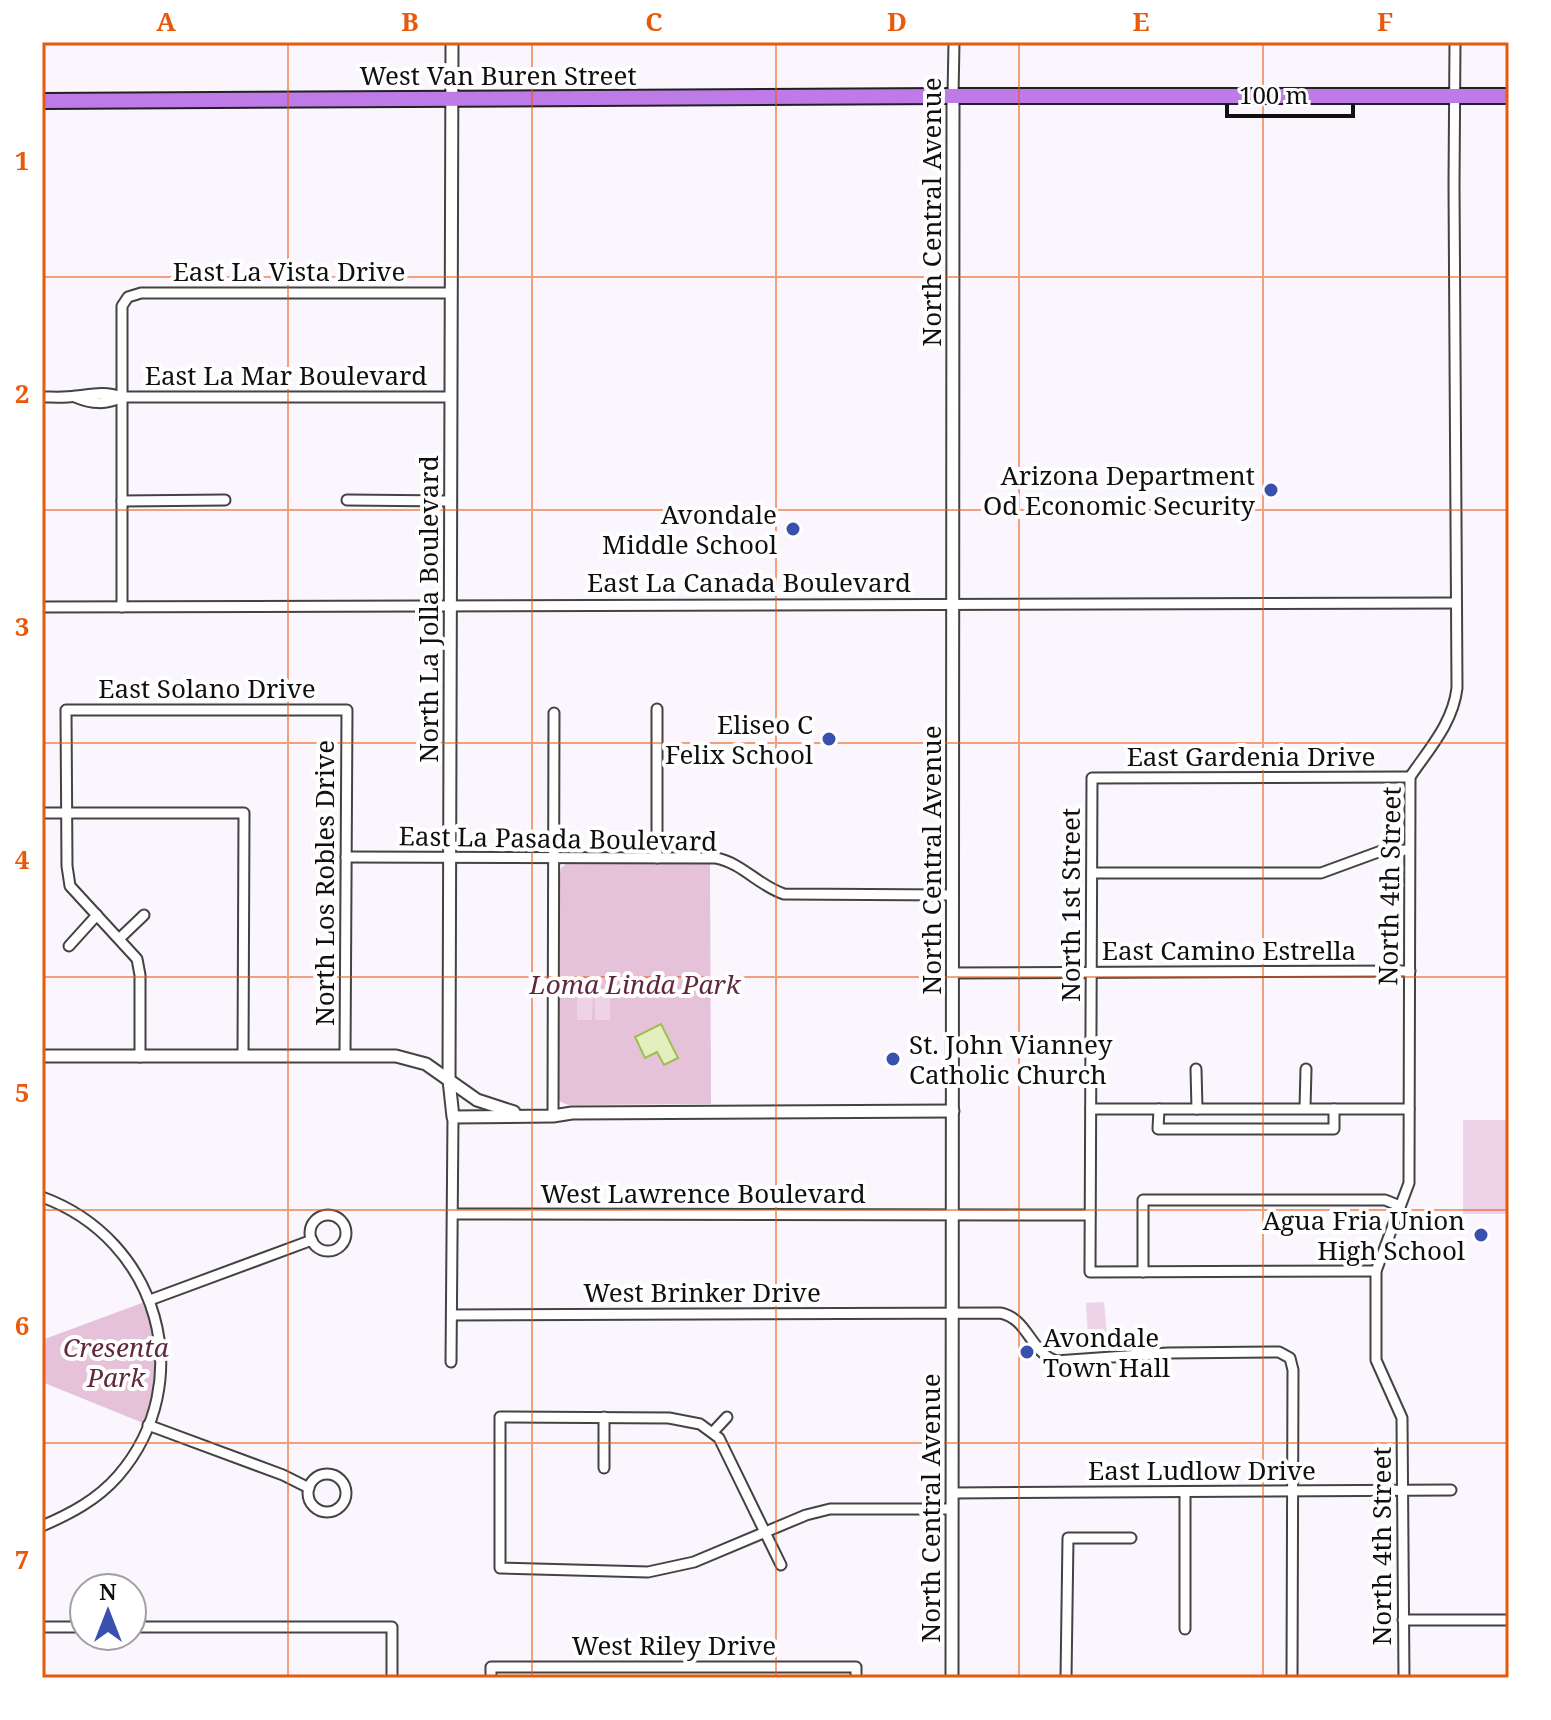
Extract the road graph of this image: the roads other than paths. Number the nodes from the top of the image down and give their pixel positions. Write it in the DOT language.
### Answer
graph roads {
  1 [pos="452,42"];
  2 [pos="954,42"];
  3 [pos="1455,42"];
  4 [pos="953,96"];
  5 [pos="1454,96"];
  6 [pos="1509,96"];
  7 [pos="452,100"];
  8 [pos="42,101"];
  9 [pos="451,293"];
  10 [pos="42,397"];
  11 [pos="122,397"];
  12 [pos="451,397"];
  13 [pos="225,500"];
  14 [pos="347,500"];
  15 [pos="122,501"];
  16 [pos="450,501"];
  17 [pos="1455,603"];
  18 [pos="954,604"];
  19 [pos="450,606"];
  20 [pos="42,607"];
  21 [pos="122,607"];
  22 [pos="657,709"];
  23 [pos="347,710"];
  24 [pos="554,713"];
  25 [pos="1410,777"];
  26 [pos="1092,778"];
  27 [pos="42,813"];
  28 [pos="67,813"];
  29 [pos="1409,850"];
  30 [pos="346,857"];
  31 [pos="450,858"];
  32 [pos="555,858"];
  33 [pos="657,858"];
  34 [pos="1092,873"];
  35 [pos="952,895"];
  36 [pos="97,915"];
  37 [pos="144,915"];
  38 [pos="120,938"];
  39 [pos="69,946"];
  40 [pos="1410,971"];
  41 [pos="953,973"];
  42 [pos="1091,973"];
  43 [pos="42,1056"];
  44 [pos="243,1056"];
  45 [pos="345,1056"];
  46 [pos="140,1057"];
  47 [pos="1196,1069"];
  48 [pos="1306,1069"];
  49 [pos="449,1080"];
  50 [pos="1305,1108"];
  51 [pos="1091,1109"];
  52 [pos="1159,1109"];
  53 [pos="1197,1109"];
  54 [pos="1334,1109"];
  55 [pos="1409,1109"];
  56 [pos="953,1111"];
  57 [pos="553,1116"];
  58 [pos="453,1117"];
  59 [pos="530,1117"];
  60 [pos="42,1197"];
  61 [pos="1400,1206"];
  62 [pos="453,1214"];
  63 [pos="1090,1215"];
  64 [pos="953,1216"];
  65 [pos="312,1240"];
  66 [pos="1376,1271"];
  67 [pos="1143,1272"];
  68 [pos="150,1300"];
  69 [pos="953,1313"];
  70 [pos="452,1315"];
  71 [pos="451,1362"];
  72 [pos="604,1417"];
  73 [pos="727,1417"];
  74 [pos="148,1425"];
  75 [pos="713,1432"];
  76 [pos="604,1468"];
  77 [pos="309,1488"];
  78 [pos="1404,1490"];
  79 [pos="1451,1490"];
  80 [pos="1294,1491"];
  81 [pos="1185,1492"];
  82 [pos="952,1493"];
  83 [pos="952,1509"];
  84 [pos="42,1526"];
  85 [pos="766,1532"];
  86 [pos="1131,1538"];
  87 [pos="781,1565"];
  88 [pos="1403,1620"];
  89 [pos="1509,1620"];
  90 [pos="42,1627"];
  91 [pos="68,1627"];
  92 [pos="148,1627"];
  93 [pos="1185,1629"];
  94 [pos="583,1667"];
  95 [pos="763,1672"];
  96 [pos="856,1673"];
  97 [pos="392,1678"];
  98 [pos="491,1678"];
  99 [pos="583,1678"];
  100 [pos="952,1678"];
  101 [pos="1066,1678"];
  102 [pos="1292,1678"];
  103 [pos="1404,1678"];
  1 -- 7 [label="street, North La Jolla Boulevard"];
  2 -- 4 [label="street, North Central Avenue"];
  3 -- 5 [label="street, North 4th Street"];
  4 -- 5 [label="main road, West Van Buren Street"];
  4 -- 7 [label="main road, West Van Buren Street"];
  4 -- 18 [label="street, North Central Avenue"];
  5 -- 6 [label="main road, West Van Buren Street"];
  5 -- 17 [label="street, North 4th Street"];
  7 -- 8 [label="main road, West Van Buren Street"];
  7 -- 9 [label="street, North La Jolla Boulevard"];
  9 -- 11 [label="street, East La Vista Drive"];
  9 -- 12 [label="street, North La Jolla Boulevard"];
  10 -- 11 [label="street, East La Mar Boulevard"];
  11 -- 12 [label="street, East La Mar Boulevard"];
  11 -- 15 [label="street"];
  12 -- 16 [label="street, North La Jolla Boulevard"];
  13 -- 15 [label="street"];
  14 -- 16 [label="street"];
  15 -- 21 [label="street"];
  16 -- 19 [label="street, North La Jolla Boulevard"];
  17 -- 18 [label="street, East La Canada Boulevard"];
  17 -- 25 [label="street, North 4th Street"];
  18 -- 19 [label="street, East La Canada Boulevard"];
  18 -- 35 [label="street, North Central Avenue"];
  19 -- 21 [label="street, East La Canada Boulevard"];
  19 -- 31 [label="street, North La Jolla Boulevard"];
  20 -- 21 [label="street, East La Canada Boulevard"];
  22 -- 33 [label="street"];
  23 -- 28 [label="street, East Solano Drive"];
  23 -- 30 [label="street, North Los Robles Drive"];
  24 -- 32 [label="street"];
  25 -- 26 [label="street, East Gardenia Drive"];
  25 -- 29 [label="street, North 4th Street"];
  26 -- 34 [label="street, North 1st Street"];
  27 -- 28 [label="street"];
  28 -- 36 [label="street"];
  28 -- 44 [label="street"];
  29 -- 34 [label="street"];
  29 -- 40 [label="street, North 4th Street"];
  30 -- 31 [label="street, East La Pasada Boulevard"];
  30 -- 45 [label="street, North Los Robles Drive"];
  31 -- 32 [label="street, East La Pasada Boulevard"];
  31 -- 49 [label="street, North La Jolla Boulevard"];
  32 -- 33 [label="street, East La Pasada Boulevard"];
  32 -- 57 [label="street"];
  33 -- 35 [label="street, East La Pasada Boulevard"];
  34 -- 42 [label="street, North 1st Street"];
  35 -- 41 [label="street, North Central Avenue"];
  36 -- 38 [label="street"];
  36 -- 39 [label="street"];
  37 -- 38 [label="street"];
  38 -- 46 [label="street"];
  40 -- 42 [label="street, East Camino Estrella"];
  40 -- 55 [label="street, North 4th Street"];
  41 -- 42 [label="street, East Camino Estrella"];
  41 -- 56 [label="street, North Central Avenue"];
  42 -- 51 [label="street, North 1st Street"];
  43 -- 46 [label="street"];
  44 -- 45 [label="street"];
  44 -- 46 [label="street"];
  45 -- 49 [label="street"];
  47 -- 53 [label="street"];
  48 -- 50 [label="street"];
  49 -- 58 [label="street, North La Jolla Boulevard"];
  49 -- 59 [label="street"];
  50 -- 53 [label="street"];
  50 -- 54 [label="street"];
  51 -- 52 [label="street"];
  51 -- 63 [label="street, North 1st Street"];
  52 -- 53 [label="street"];
  52 -- 54 [label="street"];
  54 -- 55 [label="street"];
  55 -- 61 [label="street, North 4th Street"];
  56 -- 57 [label="street"];
  56 -- 64 [label="street, North Central Avenue"];
  57 -- 59 [label="street"];
  58 -- 59 [label="street"];
  58 -- 62 [label="street"];
  60 -- 68 [label="street"];
  61 -- 66 [label="street, North 4th Street"];
  61 -- 67 [label="street"];
  62 -- 64 [label="street, West Lawrence Boulevard"];
  62 -- 70 [label="street"];
  63 -- 64 [label="street, West Lawrence Boulevard"];
  63 -- 67 [label="street, North 1st Street"];
  64 -- 69 [label="street, North Central Avenue"];
  65 -- 65 [label="street"];
  65 -- 68 [label="street"];
  66 -- 67 [label="street"];
  66 -- 78 [label="street, North 4th Street"];
  68 -- 74 [label="street"];
  69 -- 70 [label="street, West Brinker Drive"];
  69 -- 80 [label="street, West Brinker Drive"];
  69 -- 82 [label="street, North Central Avenue"];
  70 -- 71 [label="street"];
  72 -- 75 [label="street"];
  72 -- 76 [label="street"];
  72 -- 85 [label="street"];
  73 -- 75 [label="street"];
  74 -- 77 [label="street"];
  74 -- 84 [label="street"];
  75 -- 85 [label="street"];
  77 -- 77 [label="street"];
  78 -- 79 [label="street, East Ludlow Drive"];
  78 -- 80 [label="street, East Ludlow Drive"];
  78 -- 88 [label="street, North 4th Street"];
  80 -- 81 [label="street, East Ludlow Drive"];
  80 -- 102 [label="street"];
  81 -- 82 [label="street, East Ludlow Drive"];
  81 -- 93 [label="street"];
  82 -- 83 [label="street, North Central Avenue"];
  83 -- 85 [label="street"];
  83 -- 100 [label="street, North Central Avenue"];
  85 -- 87 [label="street"];
  86 -- 101 [label="street"];
  88 -- 89 [label="street"];
  88 -- 103 [label="street, North 4th Street"];
  90 -- 91 [label="street"];
  92 -- 97 [label="street"];
  94 -- 95 [label="street, West Riley Drive"];
  94 -- 98 [label="street, West Riley Drive"];
  94 -- 99 [label="street"];
  95 -- 96 [label="street, West Riley Drive"];
}
